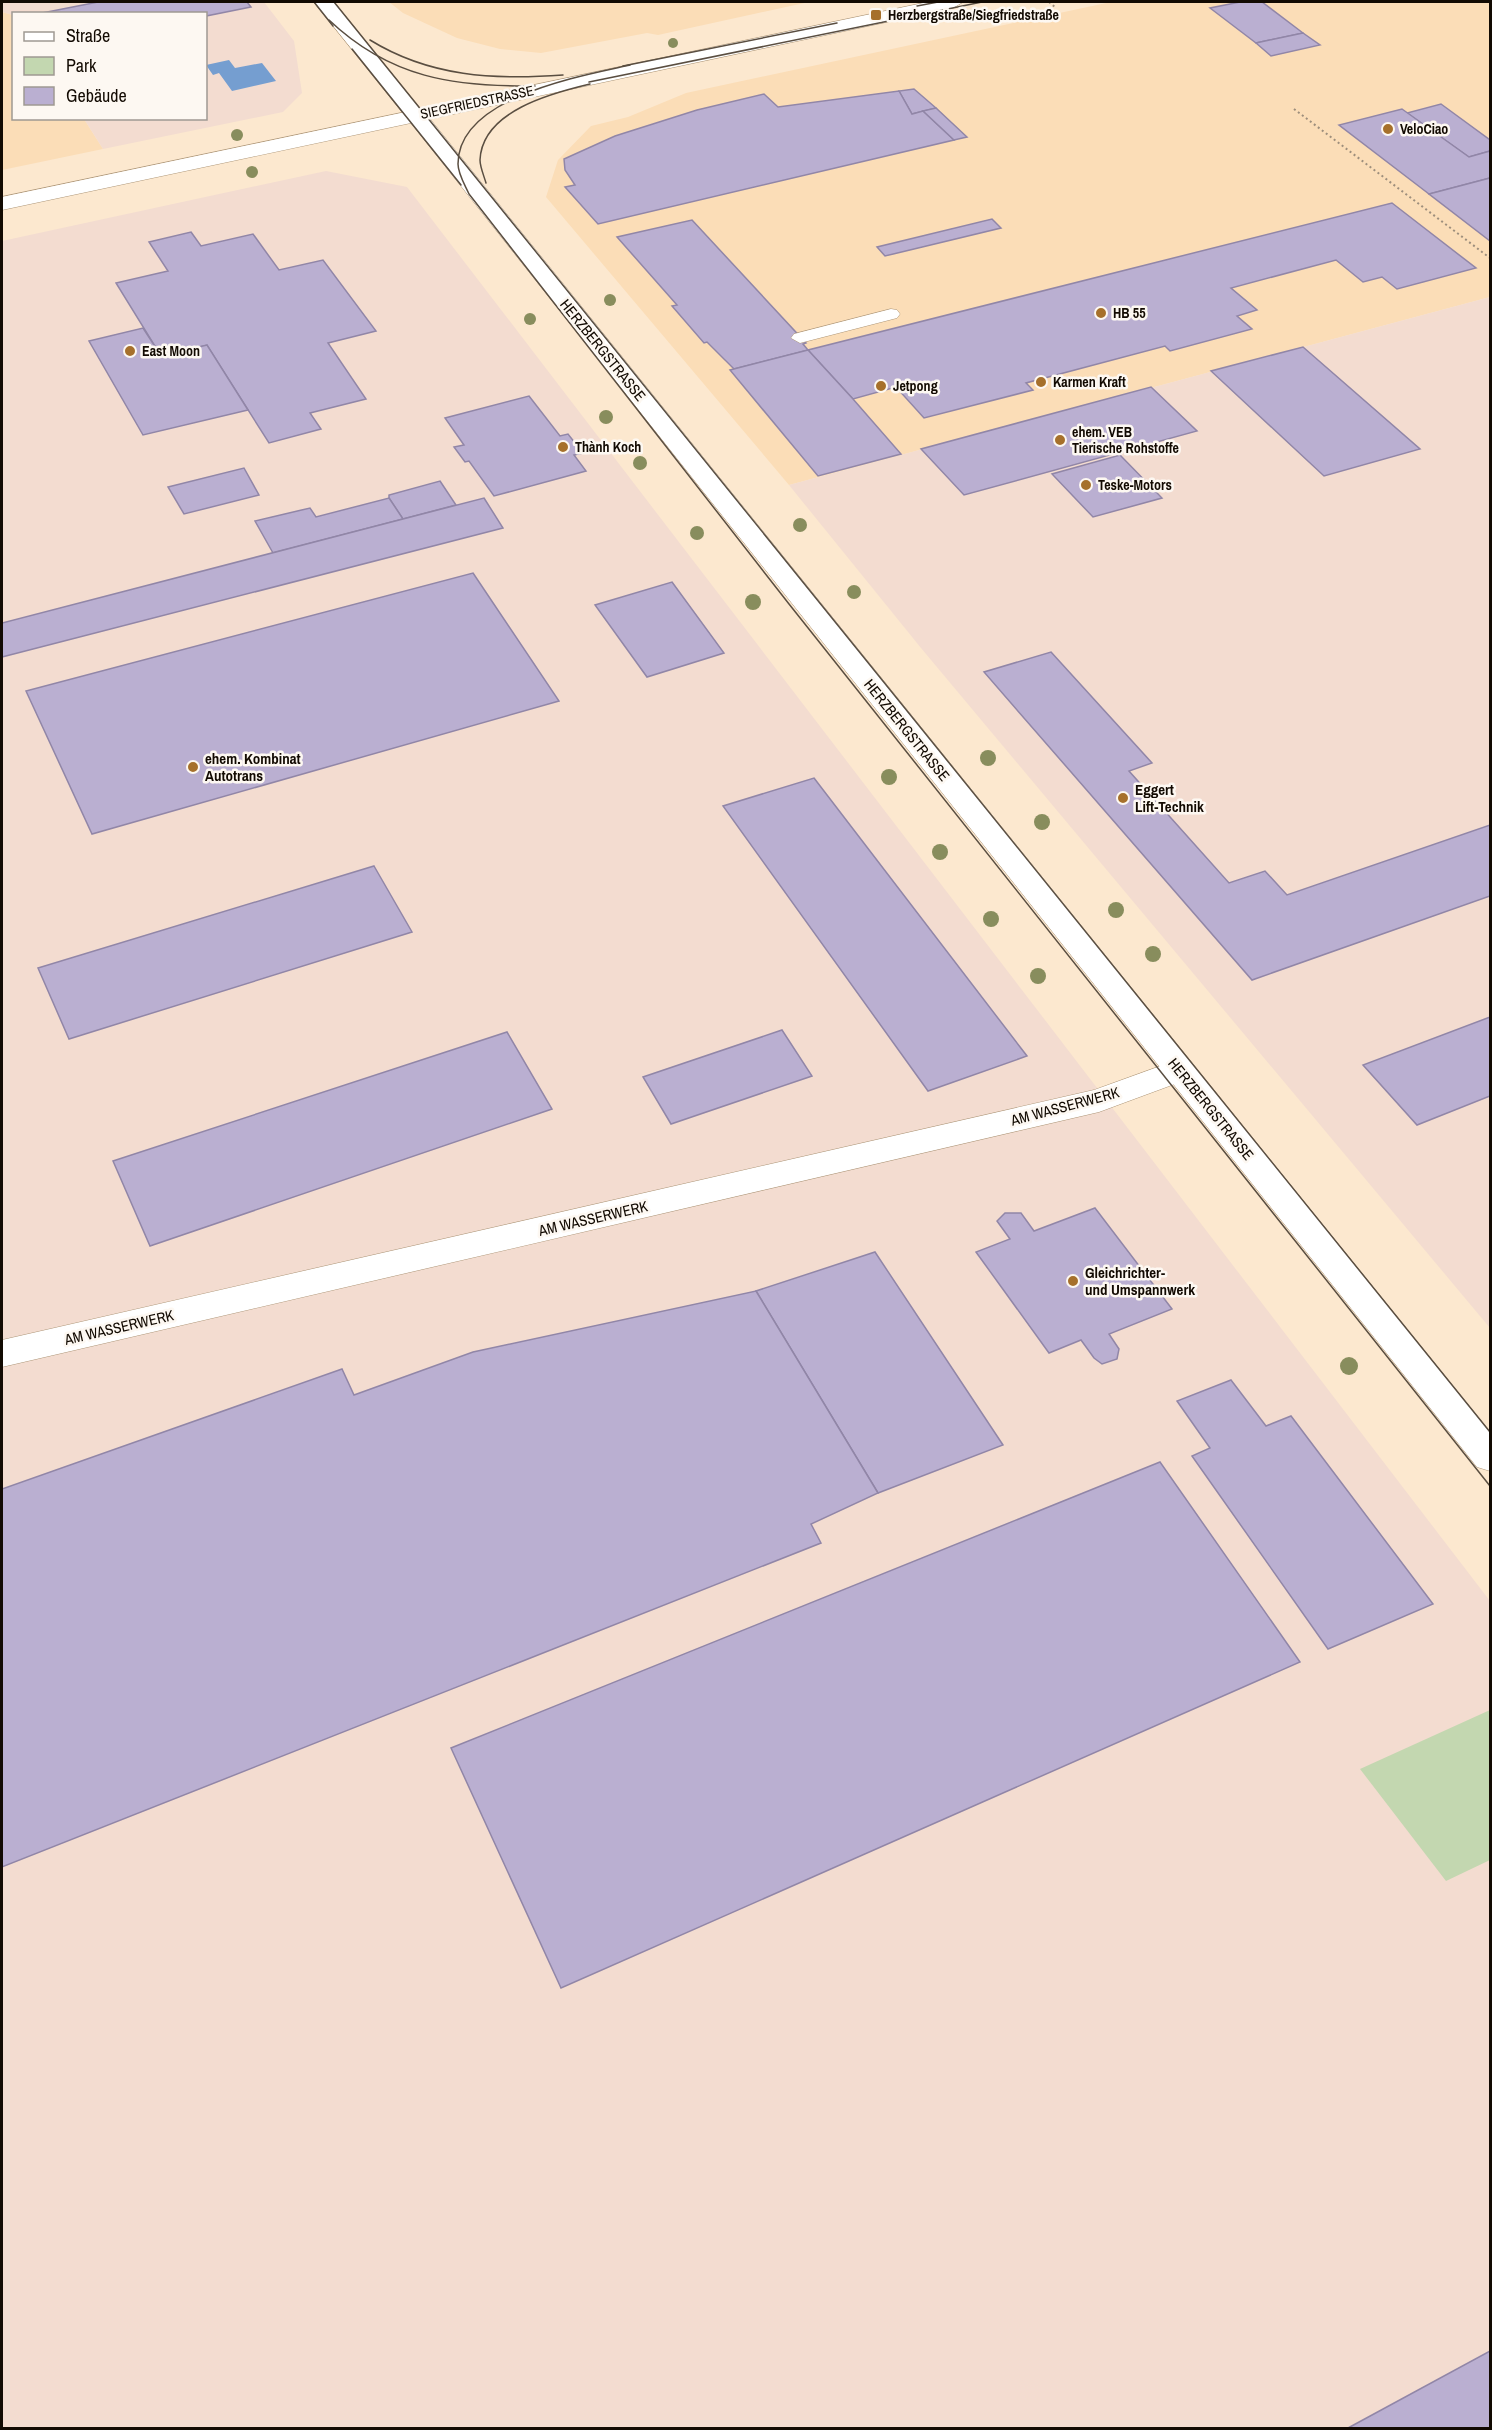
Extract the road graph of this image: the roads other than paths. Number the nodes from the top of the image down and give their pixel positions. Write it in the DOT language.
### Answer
graph roads {
  1 [pos="324,2"];
  2 [pos="953,2"];
  3 [pos="416,116"];
  4 [pos="2,204"];
  5 [pos="891,314"];
  6 [pos="800,338"];
  7 [pos="1180,1070"];
  8 [pos="2,1354"];
  9 [pos="1491,1457"];
  1 -- 3 [label="street, HERZBERGSTRASSE"];
  2 -- 3 [label="street, SIEGFRIEDSTRASSE"];
  3 -- 4 [label="street, SIEGFRIEDSTRASSE"];
  3 -- 7 [label="street, HERZBERGSTRASSE"];
  5 -- 6 [label="lane"];
  7 -- 8 [label="street, AM WASSERWERK"];
  7 -- 9 [label="street, HERZBERGSTRASSE"];
}
